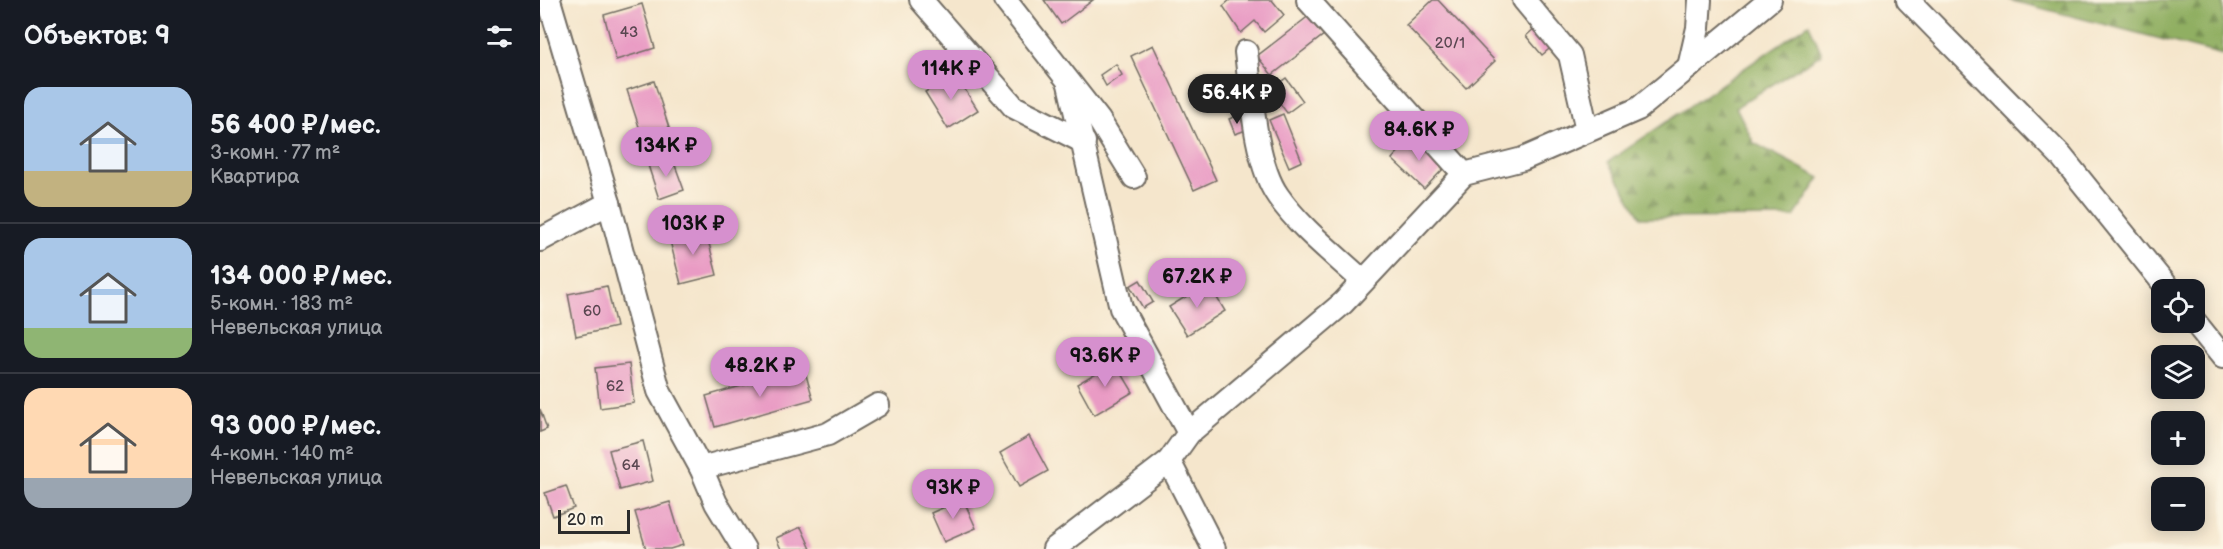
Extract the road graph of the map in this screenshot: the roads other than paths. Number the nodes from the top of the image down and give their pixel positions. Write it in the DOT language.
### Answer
graph roads {
  1 [pos="549,0"];
  2 [pos="921,0"];
  3 [pos="1005,0"];
  4 [pos="1308,0"];
  5 [pos="1524,0"];
  6 [pos="1700,0"];
  7 [pos="1770,0"];
  8 [pos="1908,0"];
  9 [pos="1246,52"];
  10 [pos="1689,67"];
  11 [pos="1069,84"];
  12 [pos="1587,130"];
  13 [pos="1084,142"];
  14 [pos="1464,174"];
  15 [pos="1134,177"];
  16 [pos="609,203"];
  17 [pos="540,240"];
  18 [pos="2160,279"];
  19 [pos="1363,281"];
  20 [pos="2204,333"];
  21 [pos="2223,357"];
  22 [pos="878,405"];
  23 [pos="1189,434"];
  24 [pos="1169,461"];
  25 [pos="701,468"];
  26 [pos="744,549"];
  27 [pos="1054,549"];
  28 [pos="1215,549"];
  1 -- 16 [label="street"];
  2 -- 13 [label="street"];
  3 -- 11 [label="street"];
  4 -- 14 [label="street"];
  5 -- 12 [label="street"];
  6 -- 10 [label="street"];
  7 -- 10 [label="street"];
  8 -- 18 [label="street"];
  9 -- 19 [label="street"];
  10 -- 12 [label="street"];
  11 -- 13 [label="street"];
  11 -- 15 [label="street"];
  12 -- 14 [label="street"];
  13 -- 23 [label="street"];
  14 -- 19 [label="street"];
  16 -- 17 [label="street"];
  16 -- 25 [label="street"];
  19 -- 23 [label="street"];
  20 -- 21 [label="street"];
  22 -- 25 [label="street"];
  23 -- 24 [label="street"];
  24 -- 27 [label="street"];
  24 -- 28 [label="street"];
  25 -- 26 [label="street"];
}
